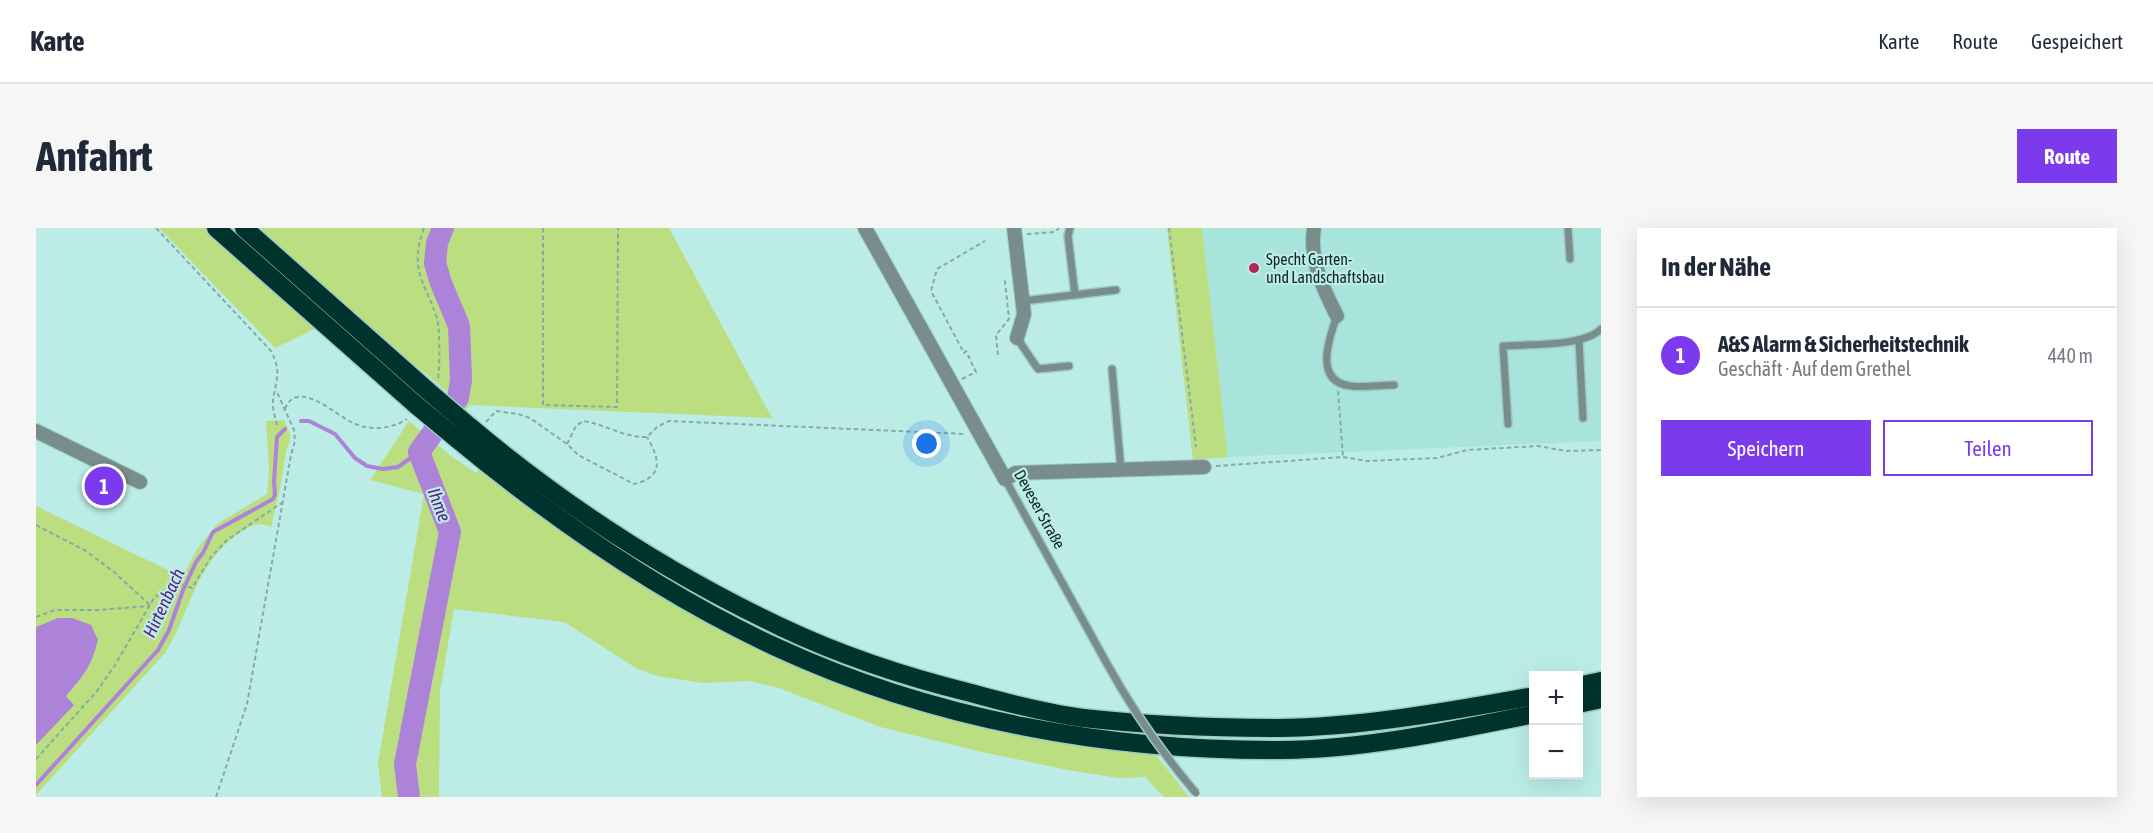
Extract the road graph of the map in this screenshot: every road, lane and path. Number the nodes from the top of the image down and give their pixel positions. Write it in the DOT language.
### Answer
graph roads {
  1 [pos="156,228"];
  2 [pos="216,228"];
  3 [pos="244,228"];
  4 [pos="424,228"];
  5 [pos="543,228"];
  6 [pos="618,228"];
  7 [pos="1060,228"];
  8 [pos="1070,228"];
  9 [pos="1170,228"];
  10 [pos="1314,228"];
  11 [pos="1568,228"];
  12 [pos="868,229"];
  13 [pos="1015,232"];
  14 [pos="985,242"];
  15 [pos="1570,259"];
  16 [pos="1019,269"];
  17 [pos="1116,290"];
  18 [pos="1075,295"];
  19 [pos="1023,301"];
  20 [pos="1337,316"];
  21 [pos="1601,329"];
  22 [pos="1017,338"];
  23 [pos="1579,341"];
  24 [pos="998,355"];
  25 [pos="1069,366"];
  26 [pos="1112,369"];
  27 [pos="958,381"];
  28 [pos="1340,383"];
  29 [pos="1394,385"];
  30 [pos="276,390"];
  31 [pos="427,393"];
  32 [pos="285,409"];
  33 [pos="1583,418"];
  34 [pos="1508,424"];
  35 [pos="277,425"];
  36 [pos="397,426"];
  37 [pos="470,429"];
  38 [pos="36,431"];
  39 [pos="977,432"];
  40 [pos="647,437"];
  41 [pos="567,444"];
  42 [pos="1196,447"];
  43 [pos="1601,450"];
  44 [pos="1343,457"];
  45 [pos="1204,467"];
  46 [pos="1121,470"];
  47 [pos="1005,479"];
  48 [pos="140,482"];
  49 [pos="283,502"];
  50 [pos="36,525"];
  51 [pos="150,605"];
  52 [pos="36,617"];
  53 [pos="1601,681"];
  54 [pos="1583,685"];
  55 [pos="1529,697"];
  56 [pos="1601,699"];
  57 [pos="1583,703"];
  58 [pos="1529,715"];
  59 [pos="36,759"];
  60 [pos="1197,795"];
  61 [pos="216,797"];
  1 -- 30 [label="path"];
  2 -- 31 [label="highway"];
  3 -- 31 [label="highway"];
  4 -- 31 [label="path"];
  5 -- 6 [label="path"];
  7 -- 13 [label="path"];
  8 -- 18 [label="lane"];
  9 -- 42 [label="path"];
  10 -- 20 [label="street"];
  11 -- 15 [label="lane"];
  12 -- 39 [label="street, Deveser Straße"];
  13 -- 16 [label="street"];
  14 -- 27 [label="path"];
  16 -- 19 [label="street"];
  16 -- 24 [label="path"];
  17 -- 18 [label="lane"];
  18 -- 19 [label="lane"];
  19 -- 22 [label="street"];
  20 -- 28 [label="lane"];
  21 -- 23 [label="lane"];
  22 -- 25 [label="lane"];
  23 -- 33 [label="lane"];
  23 -- 34 [label="lane"];
  26 -- 46 [label="lane"];
  28 -- 29 [label="lane"];
  28 -- 44 [label="path"];
  30 -- 32 [label="path"];
  30 -- 35 [label="path"];
  31 -- 37 [label="highway, bridge"];
  32 -- 36 [label="path"];
  32 -- 49 [label="path"];
  37 -- 41 [label="path"];
  37 -- 55 [label="highway"];
  37 -- 58 [label="highway"];
  38 -- 48 [label="street"];
  39 -- 40 [label="path"];
  39 -- 47 [label="street, Deveser Straße"];
  40 -- 41 [label="path"];
  40 -- 41 [label="path"];
  43 -- 44 [label="path"];
  44 -- 45 [label="path"];
  45 -- 46 [label="street"];
  46 -- 47 [label="street"];
  47 -- 60 [label="lane, Deveser Straße, bridge"];
  49 -- 51 [label="path"];
  49 -- 61 [label="path"];
  50 -- 51 [label="path"];
  51 -- 52 [label="path"];
  51 -- 59 [label="path"];
  53 -- 54 [label="highway"];
  56 -- 57 [label="highway"];
}
